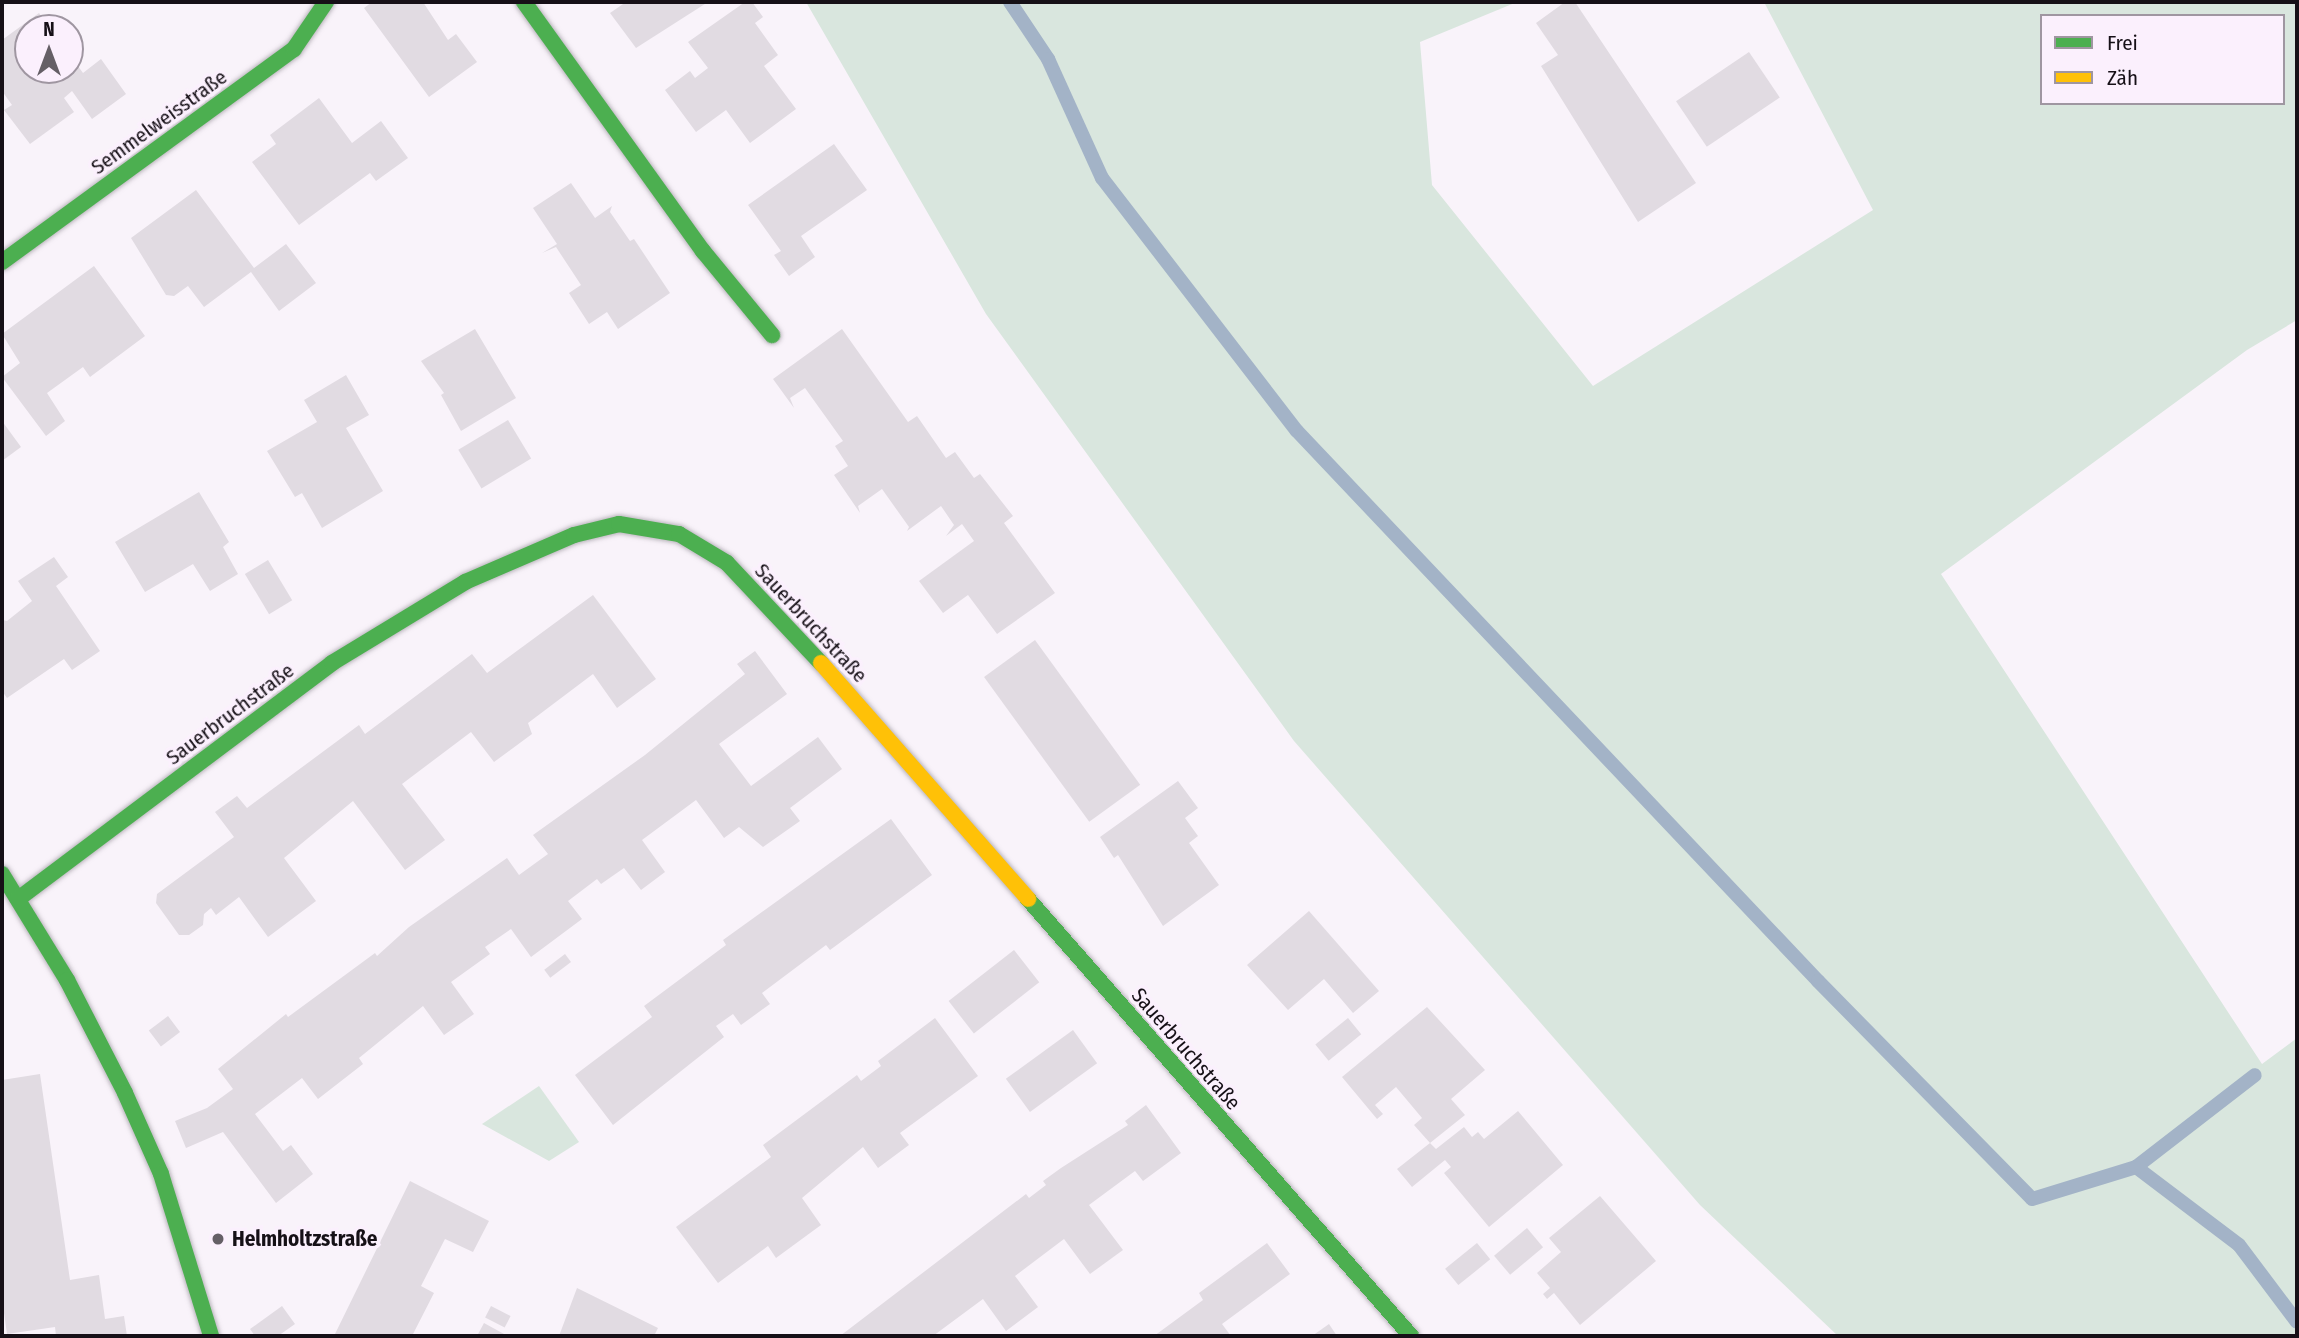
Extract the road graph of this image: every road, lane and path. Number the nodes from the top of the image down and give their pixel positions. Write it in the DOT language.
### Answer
graph roads {
  1 [pos="326,2"];
  2 [pos="524,2"];
  3 [pos="2,262"];
  4 [pos="772,335"];
  5 [pos="2,874"];
  6 [pos="18,899"];
  7 [pos="211,1336"];
  8 [pos="1411,1336"];
  1 -- 3 [label="street, Semmelweisstraße"];
  2 -- 4 [label="street"];
  5 -- 6 [label="street"];
  6 -- 7 [label="street"];
  6 -- 8 [label="street, Sauerbruchstraße"];
}
